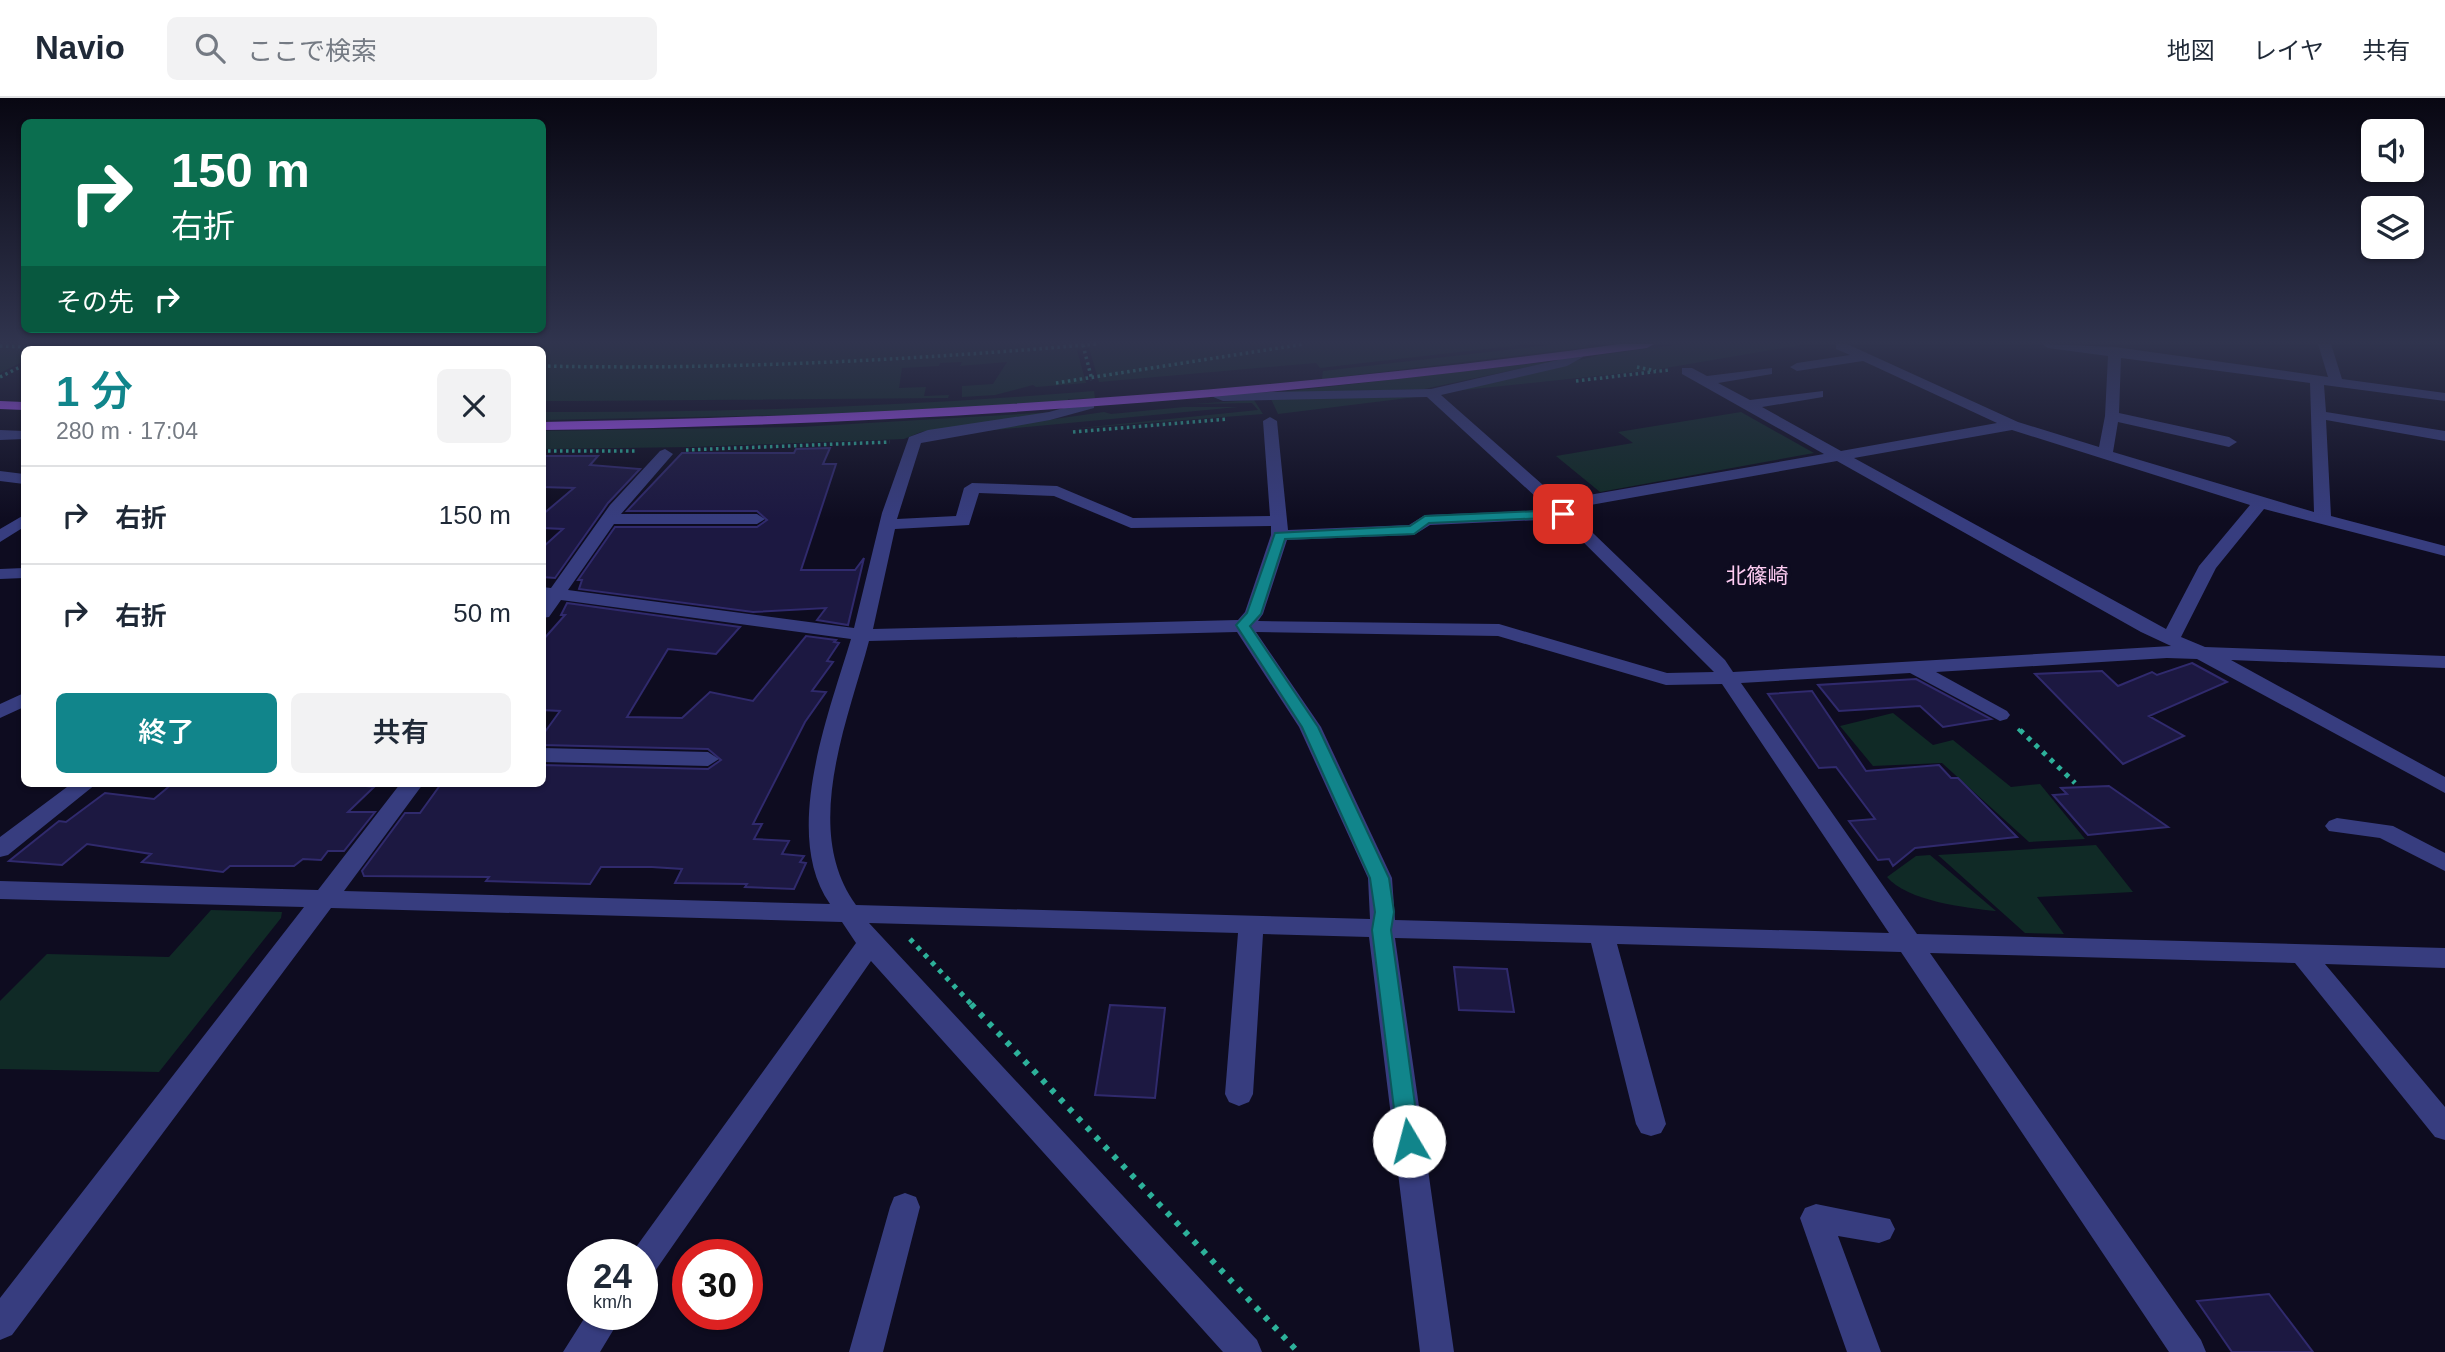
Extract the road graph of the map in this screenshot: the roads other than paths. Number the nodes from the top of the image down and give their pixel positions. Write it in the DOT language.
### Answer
graph roads {
  1 [pos="1116,403"];
  2 [pos="1441,403"];
  3 [pos="1741,403"];
  4 [pos="1761,403"];
  5 [pos="1964,403"];
  6 [pos="2111,403"];
  7 [pos="2319,403"];
  8 [pos="0,405"];
  9 [pos="1088,405"];
  10 [pos="1745,405"];
  11 [pos="21,406"];
  12 [pos="2320,415"];
  13 [pos="2112,416"];
  14 [pos="1270,421"];
  15 [pos="2013,425"];
  16 [pos="546,426"];
  17 [pos="2445,436"];
  18 [pos="2229,442"];
  19 [pos="673,452"];
  20 [pos="2105,454"];
  21 [pos="1839,456"];
  22 [pos="0,476"];
  23 [pos="21,479"];
  24 [pos="2260,503"];
  25 [pos="1559,510"];
  26 [pos="610,519"];
  27 [pos="757,519"];
  28 [pos="2323,519"];
  29 [pos="0,522"];
  30 [pos="21,522"];
  31 [pos="21,523"];
  32 [pos="890,524"];
  33 [pos="1279,528"];
  34 [pos="0,537"];
  35 [pos="2445,551"];
  36 [pos="21,573"];
  37 [pos="0,574"];
  38 [pos="550,593"];
  39 [pos="1243,625"];
  40 [pos="861,635"];
  41 [pos="2171,638"];
  42 [pos="2199,652"];
  43 [pos="2445,663"];
  44 [pos="1914,667"];
  45 [pos="1727,678"];
  46 [pos="21,701"];
  47 [pos="0,712"];
  48 [pos="2006,719"];
  49 [pos="546,755"];
  50 [pos="708,759"];
  51 [pos="2445,786"];
  52 [pos="81,787"];
  53 [pos="410,787"];
  54 [pos="2337,826"];
  55 [pos="0,849"];
  56 [pos="2445,863"];
  57 [pos="0,890"];
  58 [pos="323,900"];
  59 [pos="849,916"];
  60 [pos="1251,927"];
  61 [pos="1381,930"];
  62 [pos="1602,937"];
  63 [pos="870,943"];
  64 [pos="1908,943"];
  65 [pos="2300,952"];
  66 [pos="2445,958"];
  67 [pos="1239,1094"];
  68 [pos="1651,1124"];
  69 [pos="2445,1128"];
  70 [pos="905,1207"];
  71 [pos="1880,1229"];
  72 [pos="658,1241"];
  73 [pos="0,1324"];
  74 [pos="596,1330"];
  75 [pos="580,1352"];
  76 [pos="866,1352"];
  77 [pos="1245,1352"];
  78 [pos="1437,1352"];
  79 [pos="1864,1352"];
  80 [pos="2189,1352"];
  1 -- 9 [label="main road"];
  2 -- 25 [label="street"];
  3 -- 10 [label="street"];
  4 -- 10 [label="street"];
  5 -- 15 [label="street"];
  6 -- 13 [label="street"];
  7 -- 12 [label="street"];
  8 -- 11 [label="main road"];
  9 -- 16 [label="main road"];
  9 -- 32 [label="street"];
  10 -- 21 [label="street"];
  12 -- 17 [label="street"];
  12 -- 28 [label="street"];
  13 -- 18 [label="street"];
  13 -- 20 [label="street"];
  14 -- 33 [label="street"];
  15 -- 20 [label="street"];
  15 -- 21 [label="street"];
  19 -- 26 [label="street"];
  20 -- 24 [label="street"];
  21 -- 25 [label="street"];
  21 -- 41 [label="street"];
  22 -- 23 [label="street"];
  24 -- 28 [label="street"];
  24 -- 41 [label="street"];
  25 -- 33 [label="street"];
  25 -- 45 [label="street"];
  26 -- 27 [label="street"];
  26 -- 38 [label="street"];
  28 -- 35 [label="street"];
  29 -- 30 [label="street"];
  31 -- 34 [label="street"];
  32 -- 33 [label="street"];
  32 -- 40 [label="street"];
  33 -- 39 [label="street"];
  36 -- 37 [label="street"];
  38 -- 40 [label="street"];
  39 -- 40 [label="street"];
  39 -- 45 [label="street"];
  39 -- 61 [label="street"];
  40 -- 59 [label="street"];
  41 -- 42 [label="street"];
  42 -- 43 [label="street"];
  42 -- 44 [label="street"];
  42 -- 51 [label="street"];
  44 -- 45 [label="street"];
  44 -- 48 [label="street"];
  45 -- 64 [label="street"];
  46 -- 47 [label="street"];
  49 -- 50 [label="street"];
  52 -- 55 [label="street"];
  53 -- 58 [label="street"];
  54 -- 56 [label="street"];
  57 -- 58 [label="street"];
  58 -- 59 [label="street"];
  58 -- 73 [label="street"];
  59 -- 60 [label="street"];
  59 -- 63 [label="street"];
  60 -- 61 [label="street"];
  60 -- 67 [label="street"];
  61 -- 62 [label="street"];
  61 -- 78 [label="street"];
  62 -- 64 [label="street"];
  62 -- 68 [label="street"];
  63 -- 72 [label="street"];
  63 -- 77 [label="street"];
  64 -- 65 [label="street"];
  64 -- 80 [label="street"];
  65 -- 66 [label="street"];
  65 -- 69 [label="street"];
  70 -- 76 [label="street"];
  71 -- 79 [label="street"];
  74 -- 75 [label="street"];
}
